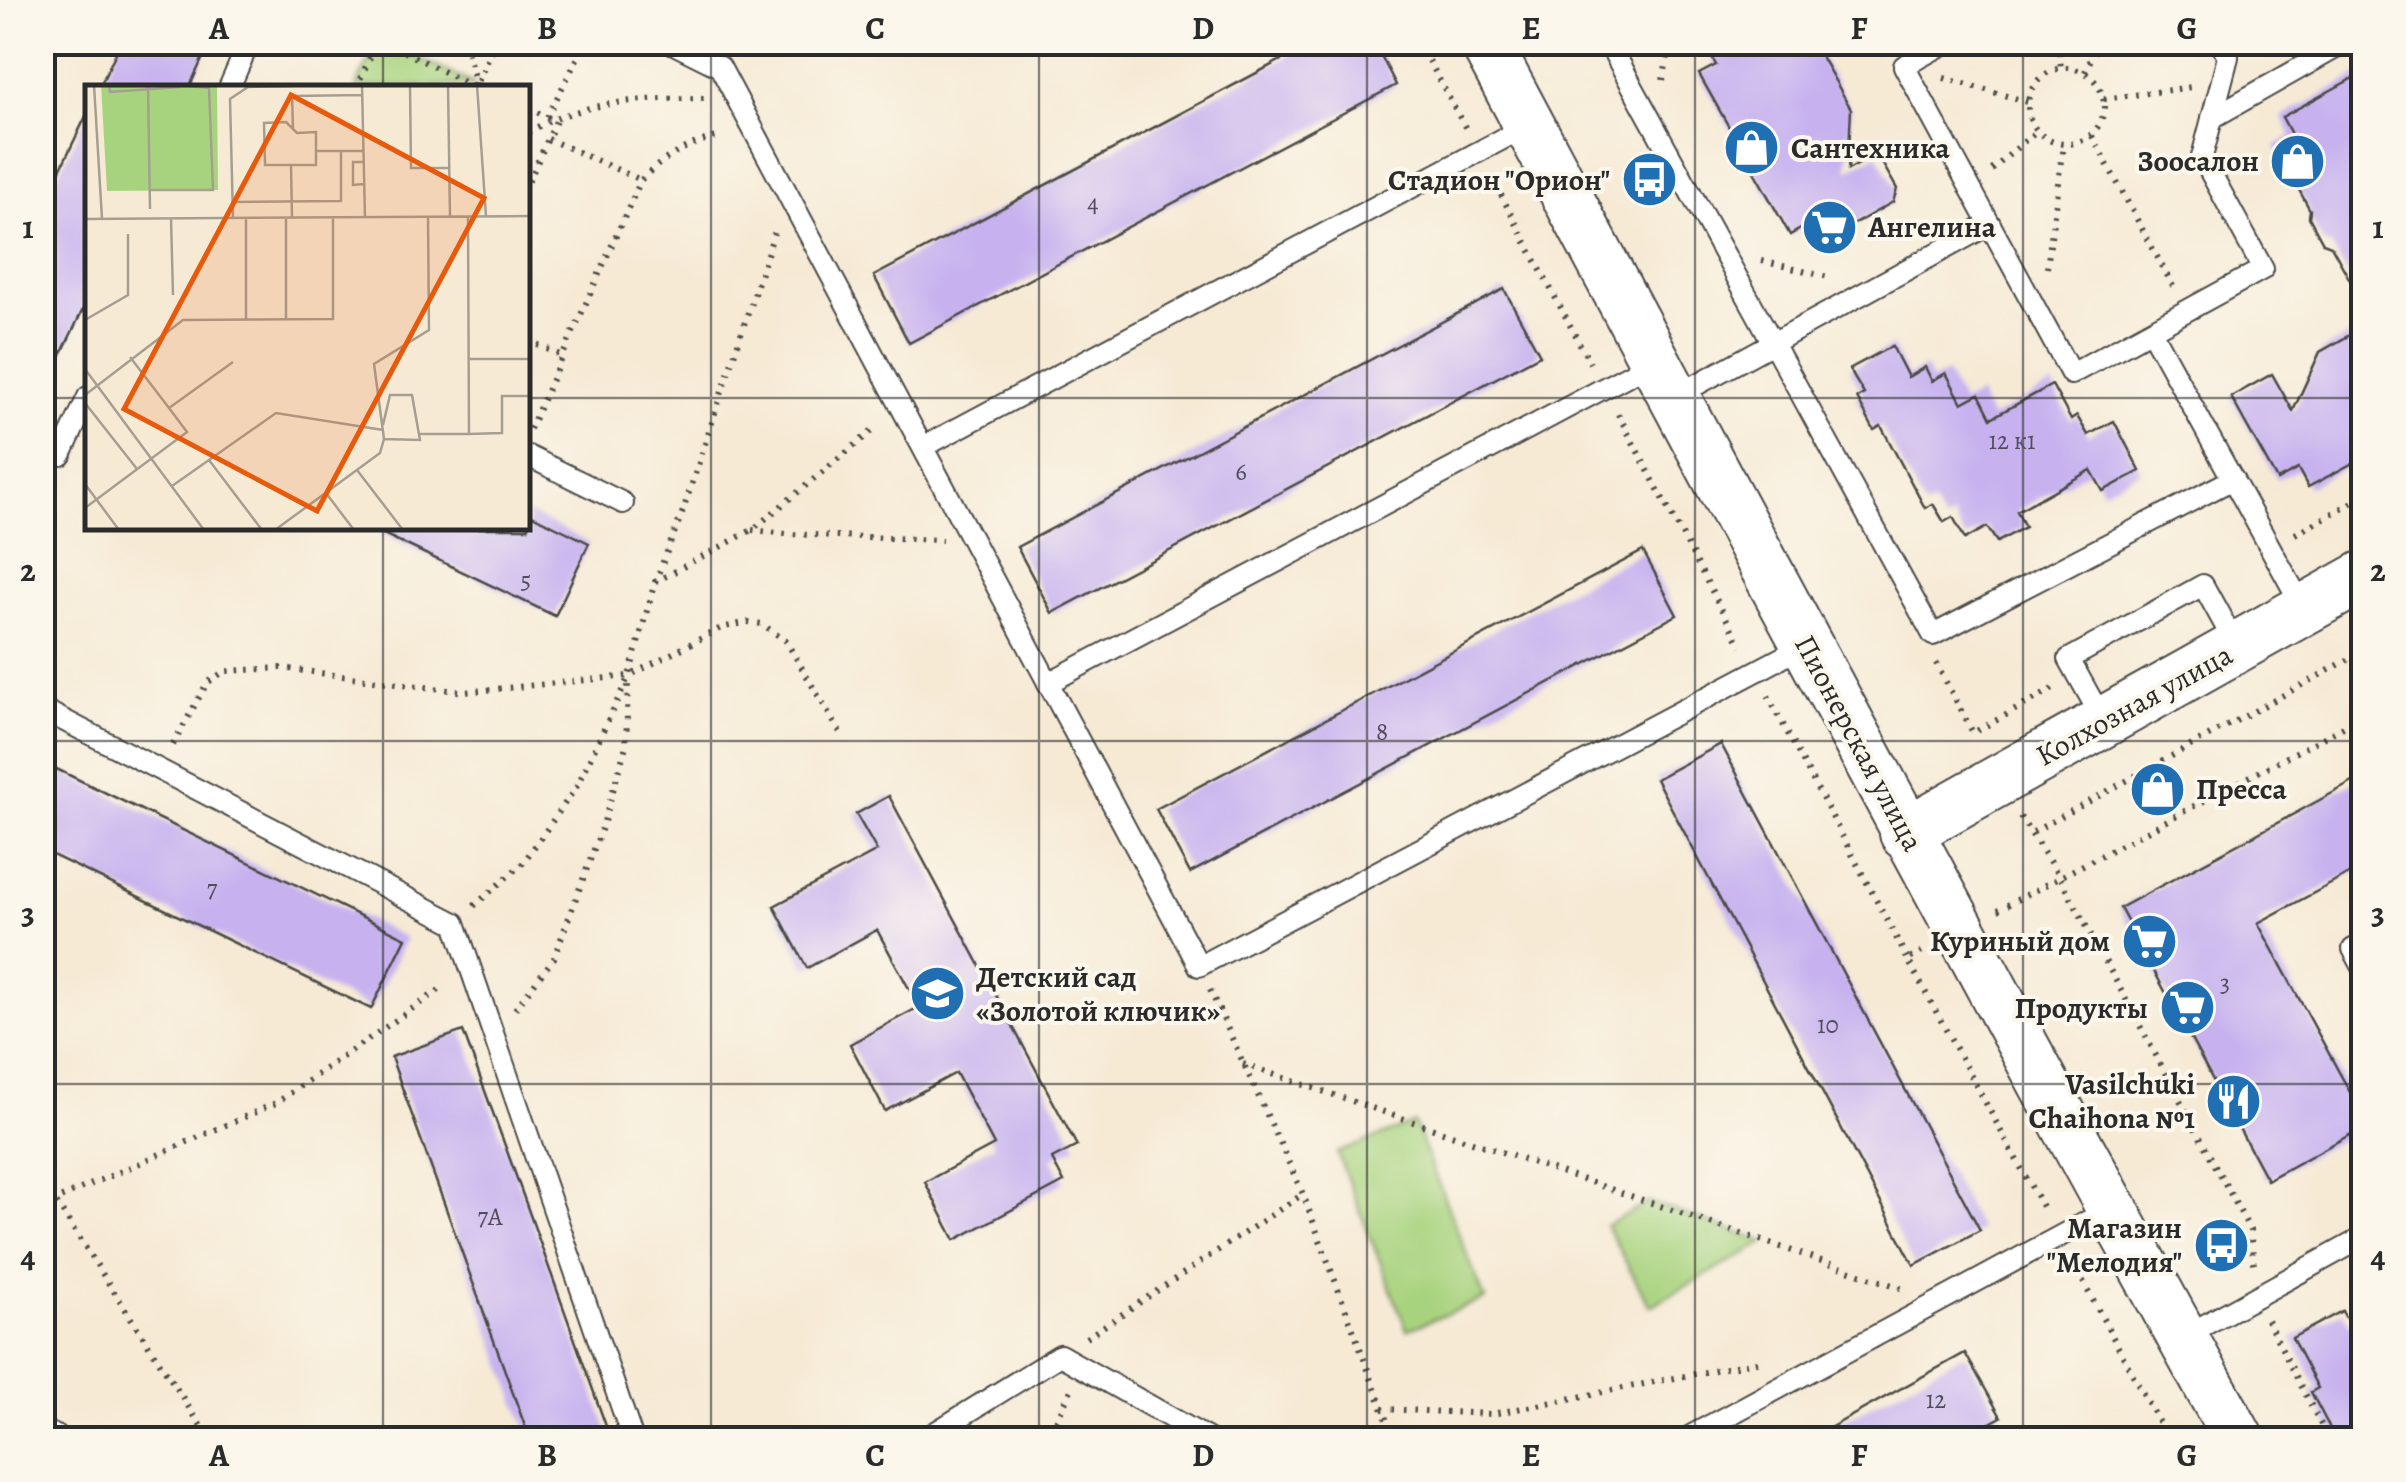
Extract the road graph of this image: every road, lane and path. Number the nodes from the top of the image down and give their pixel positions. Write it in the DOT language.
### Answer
graph roads {
  1 [pos="250,42"];
  2 [pos="377,42"];
  3 [pos="386,42"];
  4 [pos="465,42"];
  5 [pos="496,42"];
  6 [pos="586,42"];
  7 [pos="670,42"];
  8 [pos="1419,42"];
  9 [pos="1608,42"];
  10 [pos="1947,42"];
  11 [pos="2058,42"];
  12 [pos="2099,42"];
  13 [pos="2220,42"];
  14 [pos="2346,42"];
  15 [pos="1486,43"];
  16 [pos="1904,66"];
  17 [pos="2061,68"];
  18 [pos="2085,72"];
  19 [pos="2221,83"];
  20 [pos="230,85"];
  21 [pos="357,85"];
  22 [pos="473,85"];
  23 [pos="476,85"];
  24 [pos="478,85"];
  25 [pos="736,98"];
  26 [pos="2104,99"];
  27 [pos="2028,102"];
  28 [pos="530,109"];
  29 [pos="549,118"];
  30 [pos="2212,118"];
  31 [pos="1529,125"];
  32 [pos="530,131"];
  33 [pos="754,131"];
  34 [pos="2036,131"];
  35 [pos="2092,136"];
  36 [pos="548,138"];
  37 [pos="2063,145"];
  38 [pos="1478,152"];
  39 [pos="530,178"];
  40 [pos="641,180"];
  41 [pos="1970,188"];
  42 [pos="787,193"];
  43 [pos="1990,224"];
  44 [pos="1730,264"];
  45 [pos="1873,288"];
  46 [pos="2177,294"];
  47 [pos="2041,318"];
  48 [pos="2151,330"];
  49 [pos="530,341"];
  50 [pos="1773,343"];
  51 [pos="562,356"];
  52 [pos="1664,379"];
  53 [pos="1604,388"];
  54 [pos="85,403"];
  55 [pos="902,407"];
  56 [pos="530,429"];
  57 [pos="42,446"];
  58 [pos="923,447"];
  59 [pos="530,457"];
  60 [pos="2232,479"];
  61 [pos="623,503"];
  62 [pos="752,530"];
  63 [pos="973,541"];
  64 [pos="2364,576"];
  65 [pos="656,582"];
  66 [pos="2304,610"];
  67 [pos="1808,644"];
  68 [pos="2238,647"];
  69 [pos="2364,652"];
  70 [pos="1755,672"];
  71 [pos="2078,675"];
  72 [pos="629,676"];
  73 [pos="1048,684"];
  74 [pos="42,709"];
  75 [pos="2364,716"];
  76 [pos="2104,722"];
  77 [pos="1973,733"];
  78 [pos="842,736"];
  79 [pos="160,768"];
  80 [pos="2013,808"];
  81 [pos="2033,832"];
  82 [pos="1906,833"];
  83 [pos="2061,878"];
  84 [pos="455,922"];
  85 [pos="1960,932"];
  86 [pos="2364,944"];
  87 [pos="1908,960"];
  88 [pos="1199,966"];
  89 [pos="471,968"];
  90 [pos="2364,970"];
  91 [pos="494,1036"];
  92 [pos="1243,1064"];
  93 [pos="42,1174"];
  94 [pos="1303,1194"];
  95 [pos="56,1202"];
  96 [pos="42,1206"];
  97 [pos="2112,1208"];
  98 [pos="2058,1236"];
  99 [pos="2364,1237"];
  100 [pos="2258,1296"];
  101 [pos="1938,1300"];
  102 [pos="2183,1337"];
  103 [pos="1060,1354"];
  104 [pos="1082,1367"];
  105 [pos="1815,1368"];
  106 [pos="1382,1409"];
  107 [pos="42,1429"];
  108 [pos="64,1440"];
  109 [pos="210,1440"];
  110 [pos="634,1440"];
  111 [pos="923,1440"];
  112 [pos="1047,1440"];
  113 [pos="1210,1440"];
  114 [pos="1394,1440"];
  115 [pos="1683,1440"];
  116 [pos="2168,1440"];
  117 [pos="2239,1440"];
  118 [pos="2329,1440"];
  1 -- 20 [label="lane"];
  2 -- 21 [label="path"];
  3 -- 22 [label="path"];
  4 -- 23 [label="path"];
  5 -- 24 [label="path"];
  6 -- 29 [label="path"];
  7 -- 25 [label="lane"];
  8 -- 38 [label="path"];
  9 -- 44 [label="lane"];
  10 -- 16 [label="lane"];
  11 -- 17 [label="path"];
  12 -- 18 [label="path"];
  13 -- 19 [label="lane"];
  14 -- 30 [label="lane"];
  15 -- 31 [label="street, Пионерская улица"];
  16 -- 27 [label="path"];
  16 -- 41 [label="lane"];
  17 -- 18 [label="path"];
  17 -- 27 [label="path"];
  18 -- 26 [label="path"];
  19 -- 26 [label="path"];
  19 -- 30 [label="lane"];
  25 -- 29 [label="path"];
  25 -- 33 [label="lane"];
  26 -- 35 [label="path"];
  27 -- 34 [label="path"];
  28 -- 29 [label="path"];
  29 -- 32 [label="path"];
  29 -- 36 [label="path"];
  30 -- 48 [label="lane"];
  31 -- 38 [label="lane"];
  31 -- 52 [label="street, Пионерская улица"];
  33 -- 40 [label="path"];
  33 -- 42 [label="lane"];
  34 -- 37 [label="path"];
  34 -- 41 [label="path"];
  35 -- 37 [label="path"];
  35 -- 46 [label="path"];
  36 -- 39 [label="path"];
  36 -- 40 [label="path"];
  37 -- 47 [label="path"];
  38 -- 53 [label="path"];
  38 -- 58 [label="lane"];
  40 -- 51 [label="path"];
  41 -- 43 [label="lane"];
  42 -- 55 [label="lane"];
  42 -- 65 [label="path"];
  43 -- 45 [label="lane"];
  43 -- 47 [label="lane"];
  44 -- 45 [label="path"];
  44 -- 50 [label="lane"];
  45 -- 50 [label="lane"];
  47 -- 48 [label="lane"];
  48 -- 60 [label="lane"];
  49 -- 51 [label="path"];
  50 -- 52 [label="lane"];
  50 -- 60 [label="lane"];
  51 -- 56 [label="path"];
  52 -- 53 [label="lane"];
  52 -- 67 [label="street, Пионерская улица"];
  53 -- 70 [label="path"];
  53 -- 73 [label="lane"];
  54 -- 57 [label="lane"];
  55 -- 58 [label="lane"];
  55 -- 62 [label="path"];
  58 -- 63 [label="lane"];
  59 -- 61 [label="lane"];
  60 -- 66 [label="lane"];
  62 -- 63 [label="path"];
  62 -- 65 [label="path"];
  63 -- 73 [label="lane"];
  64 -- 66 [label="street, Колхозная улица"];
  65 -- 72 [label="path"];
  66 -- 68 [label="street, Колхозная улица"];
  67 -- 70 [label="lane"];
  67 -- 82 [label="street, Пионерская улица"];
  68 -- 71 [label="lane"];
  68 -- 76 [label="street, Колхозная улица"];
  69 -- 81 [label="path"];
  70 -- 87 [label="path"];
  70 -- 88 [label="lane"];
  71 -- 76 [label="lane"];
  71 -- 77 [label="path"];
  72 -- 78 [label="path"];
  72 -- 79 [label="path"];
  72 -- 84 [label="path"];
  72 -- 91 [label="path"];
  73 -- 88 [label="lane"];
  74 -- 79 [label="lane"];
  75 -- 83 [label="path"];
  76 -- 82 [label="street, Колхозная улица"];
  79 -- 84 [label="lane"];
  80 -- 81 [label="path"];
  81 -- 83 [label="path"];
  82 -- 85 [label="street, Пионерская улица"];
  83 -- 85 [label="path"];
  83 -- 100 [label="path"];
  84 -- 89 [label="lane"];
  85 -- 87 [label="path"];
  85 -- 97 [label="street, Пионерская улица"];
  86 -- 90 [label="lane"];
  87 -- 98 [label="path"];
  88 -- 92 [label="path"];
  89 -- 91 [label="lane"];
  89 -- 95 [label="path"];
  91 -- 110 [label="lane"];
  92 -- 94 [label="path"];
  92 -- 101 [label="path"];
  93 -- 95 [label="path"];
  94 -- 103 [label="path"];
  94 -- 106 [label="path"];
  95 -- 96 [label="path"];
  95 -- 109 [label="path"];
  97 -- 98 [label="lane"];
  97 -- 102 [label="street, Пионерская улица"];
  98 -- 101 [label="lane"];
  98 -- 116 [label="path"];
  99 -- 100 [label="lane"];
  100 -- 102 [label="lane"];
  100 -- 118 [label="path"];
  101 -- 105 [label="lane"];
  102 -- 117 [label="street, Пионерская улица"];
  103 -- 104 [label="lane"];
  103 -- 111 [label="lane"];
  104 -- 112 [label="path"];
  104 -- 113 [label="lane"];
  105 -- 106 [label="path"];
  105 -- 115 [label="lane"];
  106 -- 114 [label="path"];
  107 -- 108 [label="lane"];
}
